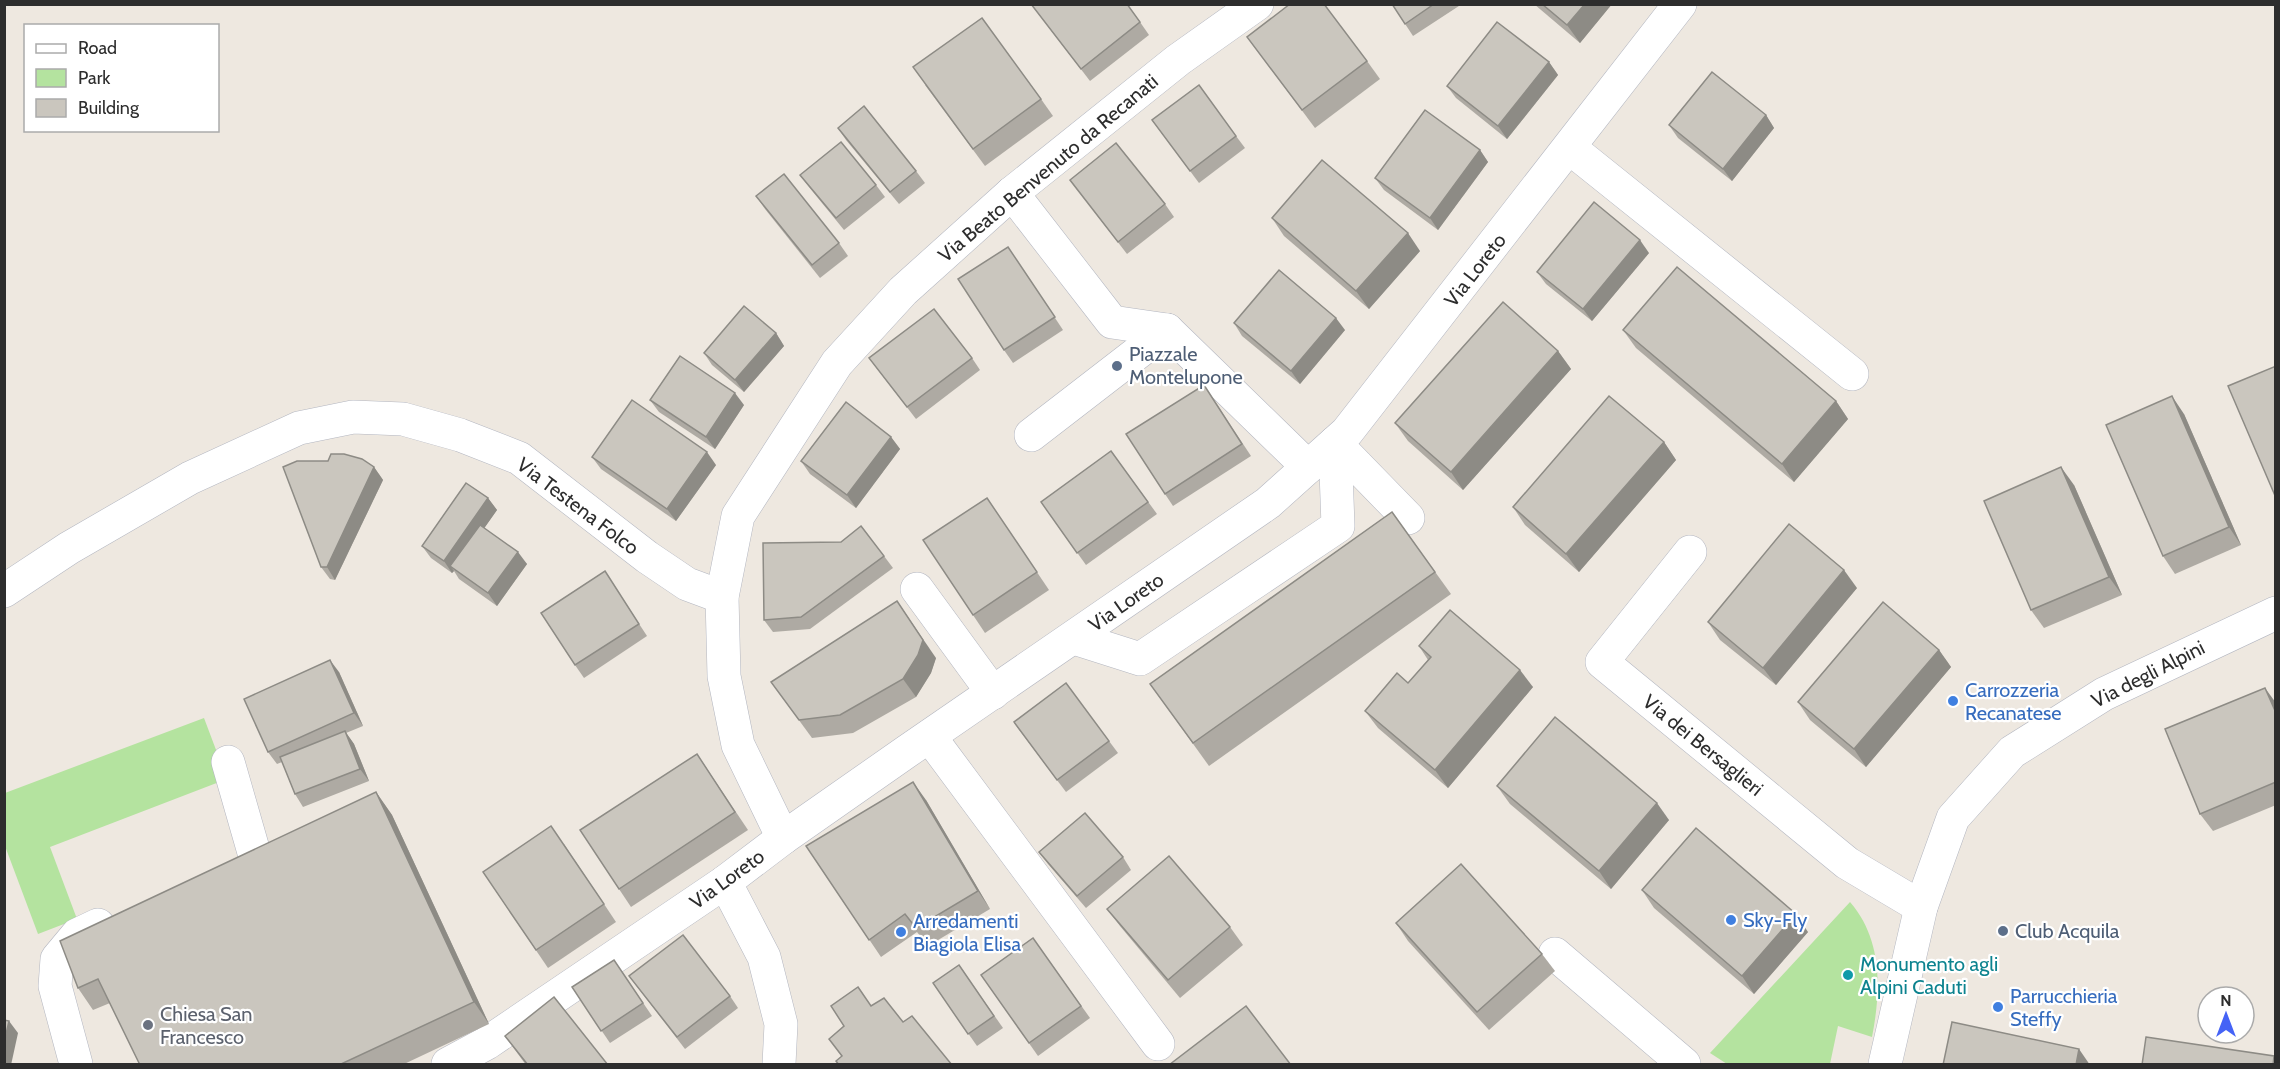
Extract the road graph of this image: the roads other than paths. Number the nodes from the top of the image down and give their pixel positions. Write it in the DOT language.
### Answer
graph roads {
  1 [pos="1257,4"];
  2 [pos="1680,4"];
  3 [pos="1570,148"];
  4 [pos="1012,193"];
  5 [pos="1167,330"];
  6 [pos="1852,374"];
  7 [pos="1031,435"];
  8 [pos="1335,443"];
  9 [pos="1308,467"];
  10 [pos="1408,518"];
  11 [pos="1690,552"];
  12 [pos="917,589"];
  13 [pos="4,591"];
  14 [pos="722,597"];
  15 [pos="2276,612"];
  16 [pos="1074,638"];
  17 [pos="993,693"];
  18 [pos="930,737"];
  19 [pos="228,762"];
  20 [pos="783,838"];
  21 [pos="286,842"];
  22 [pos="255,856"];
  23 [pos="224,870"];
  24 [pos="725,882"];
  25 [pos="1921,906"];
  26 [pos="130,912"];
  27 [pos="1555,954"];
  28 [pos="1158,1044"];
  29 [pos="76,1065"];
  30 [pos="448,1065"];
  31 [pos="778,1065"];
  32 [pos="1684,1065"];
  33 [pos="1885,1065"];
  1 -- 4 [label="street, Via Beato Benvenuto da Recanati"];
  2 -- 3 [label="street, Via Loreto"];
  3 -- 6 [label="street"];
  3 -- 8 [label="street, Via Loreto"];
  4 -- 5 [label="street"];
  4 -- 14 [label="street, Via Beato Benvenuto da Recanati"];
  5 -- 7 [label="street"];
  5 -- 9 [label="street"];
  8 -- 9 [label="street, Via Loreto"];
  8 -- 10 [label="street"];
  8 -- 16 [label="street"];
  9 -- 16 [label="street, Via Loreto"];
  11 -- 25 [label="street, Via dei Bersaglieri"];
  12 -- 17 [label="street"];
  13 -- 14 [label="street, Via Testena Folco"];
  14 -- 20 [label="street, Via Beato Benvenuto da Recanati"];
  15 -- 25 [label="street, Via degli Alpini"];
  16 -- 17 [label="street, Via Loreto"];
  17 -- 18 [label="street, Via Loreto"];
  18 -- 20 [label="street, Via Loreto"];
  18 -- 28 [label="street"];
  19 -- 22 [label="street"];
  20 -- 24 [label="street, Via Loreto"];
  21 -- 22 [label="street"];
  22 -- 23 [label="street"];
  24 -- 30 [label="street, Via Loreto"];
  24 -- 31 [label="street"];
  25 -- 33 [label="street, Via degli Alpini"];
  26 -- 29 [label="street"];
  27 -- 32 [label="street"];
}
